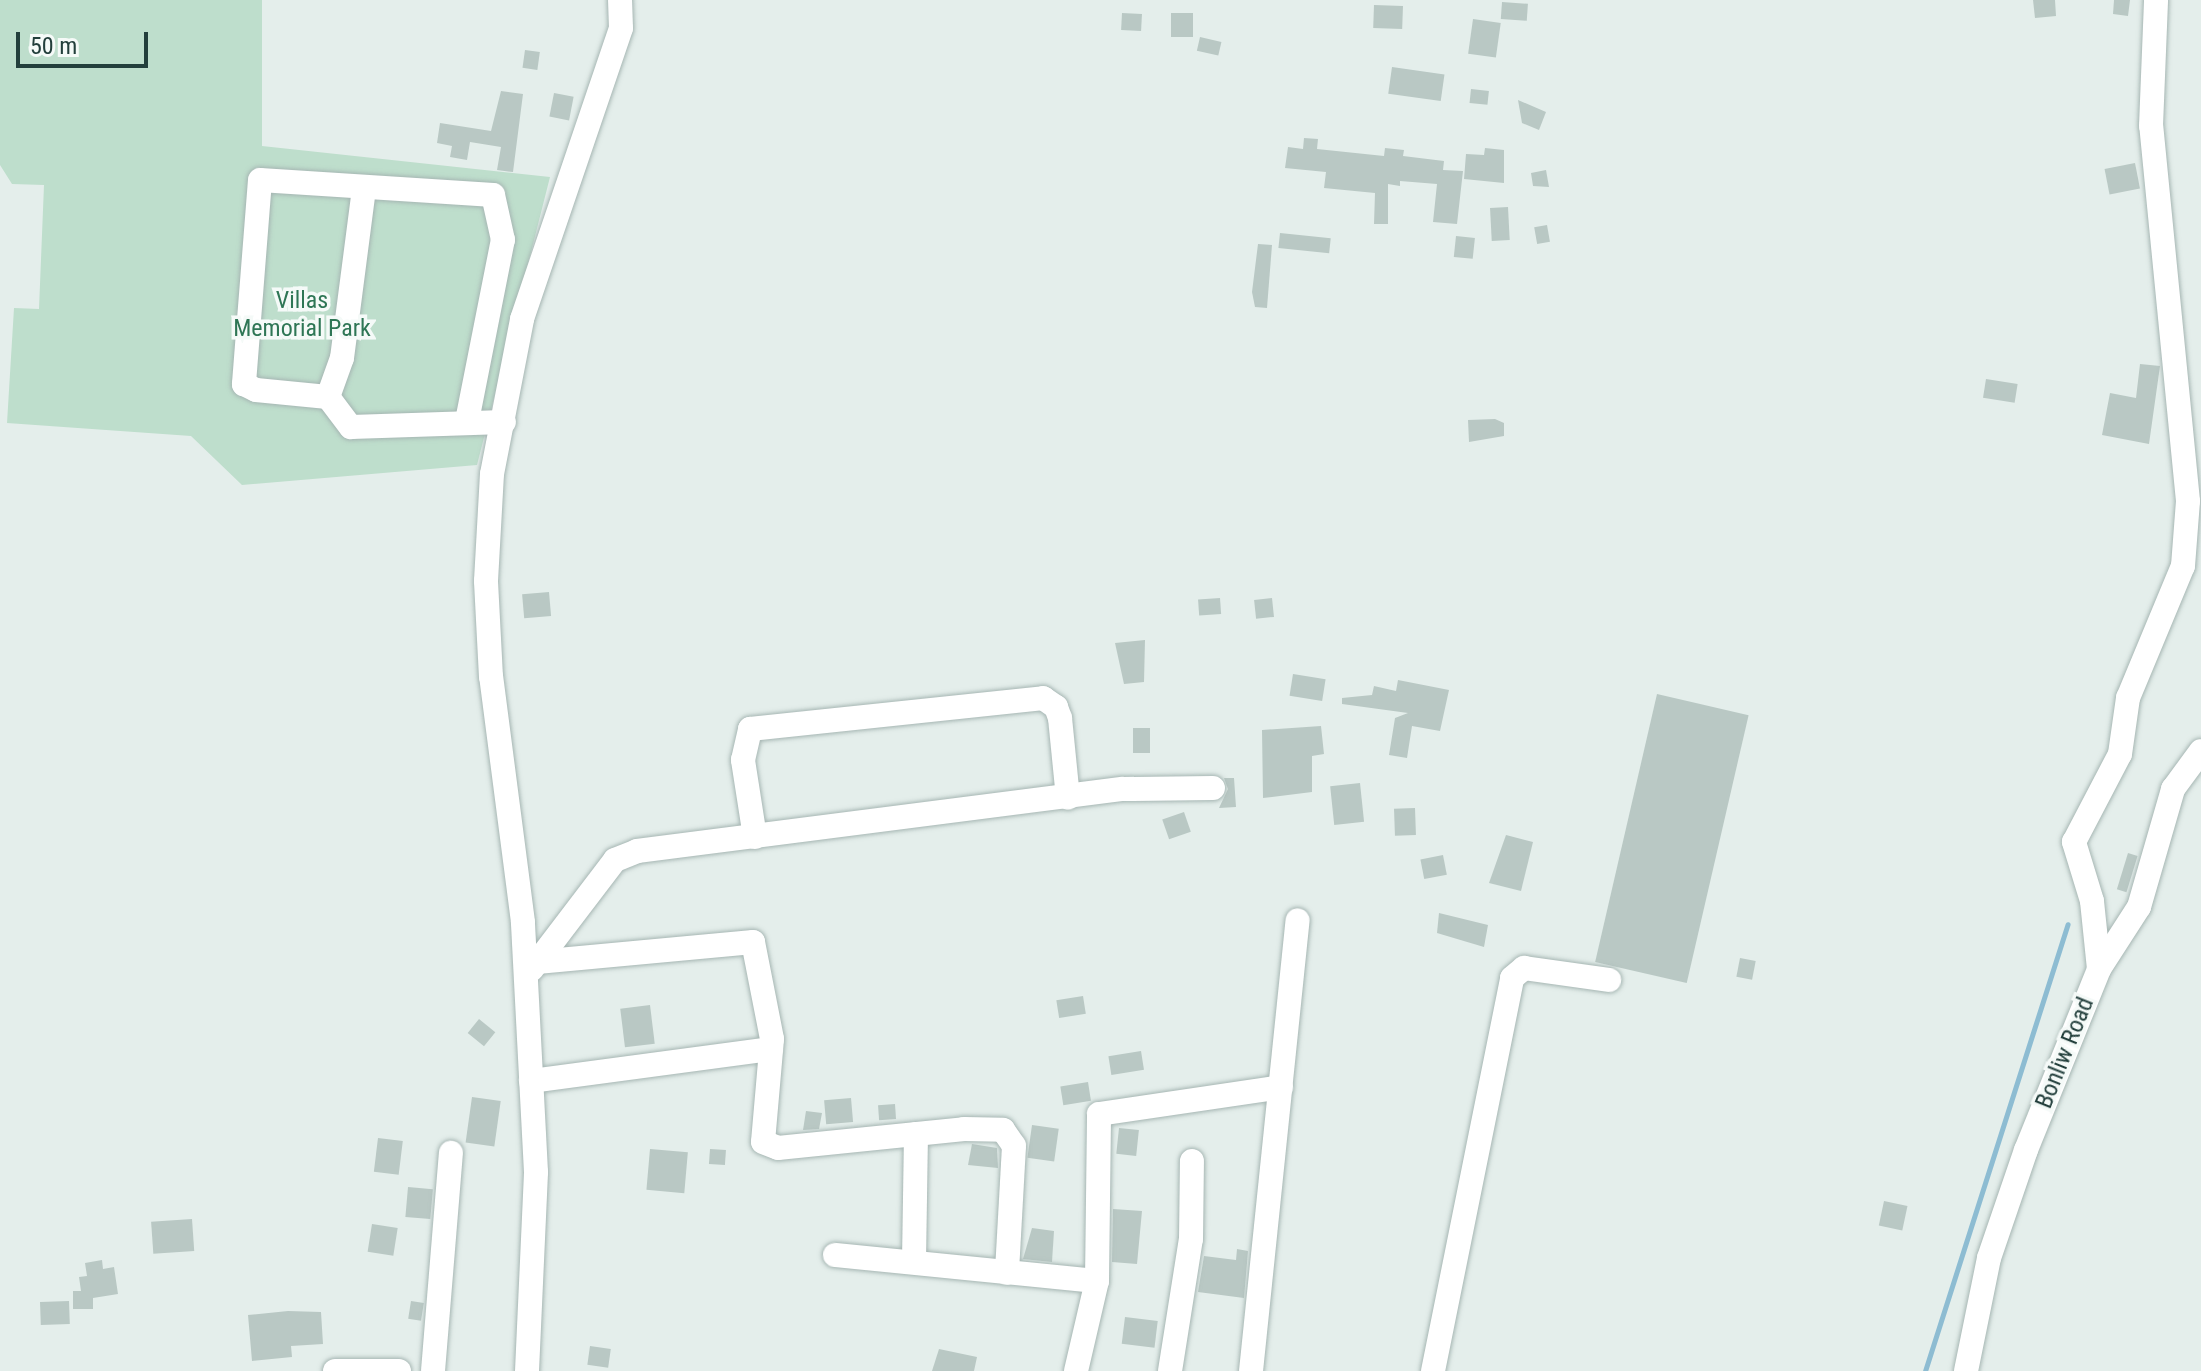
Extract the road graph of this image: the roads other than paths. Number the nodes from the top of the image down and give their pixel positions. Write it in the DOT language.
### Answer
graph roads {
  1 [pos="620,0"];
  2 [pos="2156,0"];
  3 [pos="364,188"];
  4 [pos="328,397"];
  5 [pos="467,421"];
  6 [pos="504,422"];
  7 [pos="2201,751"];
  8 [pos="1213,788"];
  9 [pos="1068,798"];
  10 [pos="755,837"];
  11 [pos="1298,920"];
  12 [pos="2099,969"];
  13 [pos="531,970"];
  14 [pos="1609,980"];
  15 [pos="771,1049"];
  16 [pos="531,1081"];
  17 [pos="1281,1087"];
  18 [pos="916,1134"];
  19 [pos="451,1153"];
  20 [pos="1192,1161"];
  21 [pos="835,1255"];
  22 [pos="914,1261"];
  23 [pos="1007,1273"];
  24 [pos="1097,1281"];
  25 [pos="335,1371"];
  26 [pos="399,1371"];
  27 [pos="433,1371"];
  28 [pos="527,1371"];
  29 [pos="1076,1371"];
  30 [pos="1170,1371"];
  31 [pos="1251,1371"];
  32 [pos="1433,1371"];
  33 [pos="1966,1371"];
  1 -- 6 [label="street"];
  2 -- 12 [label="street"];
  3 -- 4 [label="street"];
  3 -- 4 [label="street"];
  3 -- 5 [label="street"];
  4 -- 5 [label="street"];
  5 -- 6 [label="street"];
  6 -- 13 [label="street"];
  7 -- 12 [label="street, Bonliw Road"];
  8 -- 9 [label="street"];
  9 -- 10 [label="street"];
  9 -- 10 [label="street"];
  10 -- 13 [label="street"];
  11 -- 17 [label="street"];
  12 -- 33 [label="street, Bonliw Road"];
  13 -- 15 [label="street"];
  13 -- 16 [label="street"];
  14 -- 32 [label="street"];
  15 -- 16 [label="street"];
  15 -- 18 [label="street"];
  16 -- 28 [label="street"];
  17 -- 24 [label="street"];
  17 -- 31 [label="street"];
  18 -- 22 [label="street"];
  18 -- 23 [label="street"];
  19 -- 27 [label="street"];
  20 -- 30 [label="street"];
  21 -- 22 [label="street"];
  22 -- 23 [label="street"];
  23 -- 24 [label="street"];
  24 -- 29 [label="street"];
  25 -- 26 [label="street"];
}
